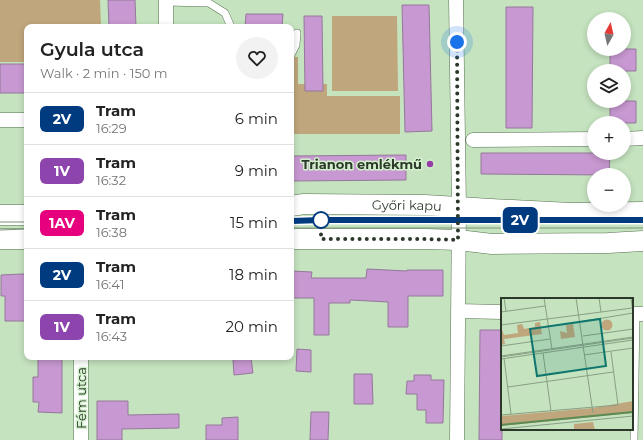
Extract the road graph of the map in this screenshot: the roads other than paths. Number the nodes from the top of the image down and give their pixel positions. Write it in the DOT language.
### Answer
graph roads {
  1 [pos="456,0"];
  2 [pos="166,1"];
  3 [pos="166,24"];
  4 [pos="230,24"];
  5 [pos="297,33"];
  6 [pos="294,49"];
  7 [pos="0,120"];
  8 [pos="24,120"];
  9 [pos="643,138"];
  10 [pos="587,139"];
  11 [pos="631,139"];
  12 [pos="473,140"];
  13 [pos="294,206"];
  14 [pos="459,207"];
  15 [pos="643,212"];
  16 [pos="0,215"];
  17 [pos="24,215"];
  18 [pos="0,239"];
  19 [pos="24,239"];
  20 [pos="294,239"];
  21 [pos="458,240"];
  22 [pos="643,241"];
  23 [pos="458,311"];
  24 [pos="501,312"];
  25 [pos="637,314"];
  26 [pos="81,360"];
  27 [pos="81,440"];
  28 [pos="457,440"];
  29 [pos="634,440"];
  1 -- 14 [label="street"];
  2 -- 3 [label="street"];
  2 -- 4 [label="lane"];
  5 -- 6 [label="lane"];
  7 -- 8 [label="street"];
  9 -- 11 [label="street"];
  10 -- 12 [label="street"];
  13 -- 14 [label="street, Győri kapu"];
  14 -- 15 [label="street, Győri kapu"];
  14 -- 21 [label="street"];
  16 -- 17 [label="street"];
  18 -- 19 [label="street"];
  20 -- 21 [label="street"];
  21 -- 22 [label="street"];
  21 -- 23 [label="street"];
  23 -- 24 [label="street"];
  23 -- 28 [label="street"];
  25 -- 29 [label="lane"];
  26 -- 27 [label="street, Fém utca"];
}
